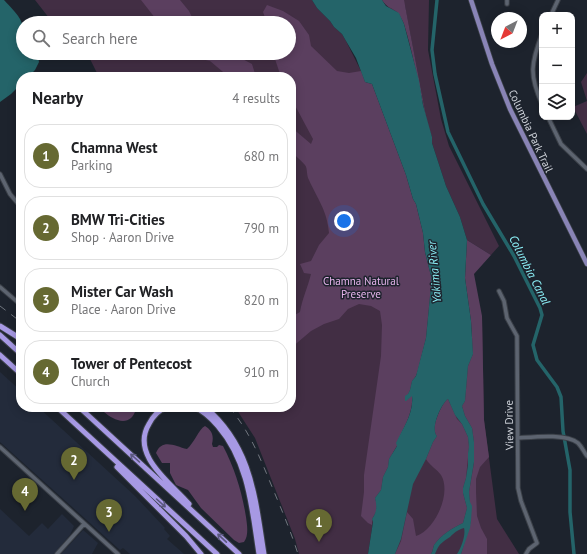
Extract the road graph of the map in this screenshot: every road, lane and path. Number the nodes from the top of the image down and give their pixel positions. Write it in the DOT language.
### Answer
graph roads {
  1 [pos="471,0"];
  2 [pos="558,0"];
  3 [pos="552,12"];
  4 [pos="539,43"];
  5 [pos="539,98"];
  6 [pos="549,120"];
  7 [pos="587,169"];
  8 [pos="0,174"];
  9 [pos="16,201"];
  10 [pos="587,264"];
  11 [pos="0,287"];
  12 [pos="499,291"];
  13 [pos="16,301"];
  14 [pos="0,326"];
  15 [pos="0,335"];
  16 [pos="16,336"];
  17 [pos="16,349"];
  18 [pos="0,355"];
  19 [pos="16,369"];
  20 [pos="62,412"];
  21 [pos="84,412"];
  22 [pos="160,412"];
  23 [pos="203,412"];
  24 [pos="210,412"];
  25 [pos="80,429"];
  26 [pos="518,438"];
  27 [pos="0,447"];
  28 [pos="587,456"];
  29 [pos="205,522"];
  30 [pos="84,524"];
  31 [pos="57,554"];
  32 [pos="118,554"];
  33 [pos="201,554"];
  34 [pos="217,554"];
  35 [pos="240,554"];
  36 [pos="259,554"];
  37 [pos="264,554"];
  38 [pos="526,554"];
  1 -- 10 [label="main road, Columbia Park Trail"];
  2 -- 3 [label="street"];
  4 -- 5 [label="street"];
  6 -- 7 [label="street"];
  8 -- 9 [label="street"];
  11 -- 13 [label="street"];
  12 -- 26 [label="street, View Drive"];
  14 -- 16 [label="highway"];
  15 -- 17 [label="highway"];
  18 -- 19 [label="highway"];
  20 -- 25 [label="highway"];
  29 -- 21 [label="highway, one-way"];
  22 -- 29 [label="highway"];
  23 -- 36 [label="highway"];
  24 -- 37 [label="highway"];
  25 -- 33 [label="highway"];
  25 -- 34 [label="highway, one-way"];
  26 -- 28 [label="street"];
  26 -- 38 [label="street, View Drive"];
  27 -- 30 [label="street"];
  35 -- 29 [label="highway, one-way"];
  30 -- 31 [label="street"];
  30 -- 32 [label="street"];
}
